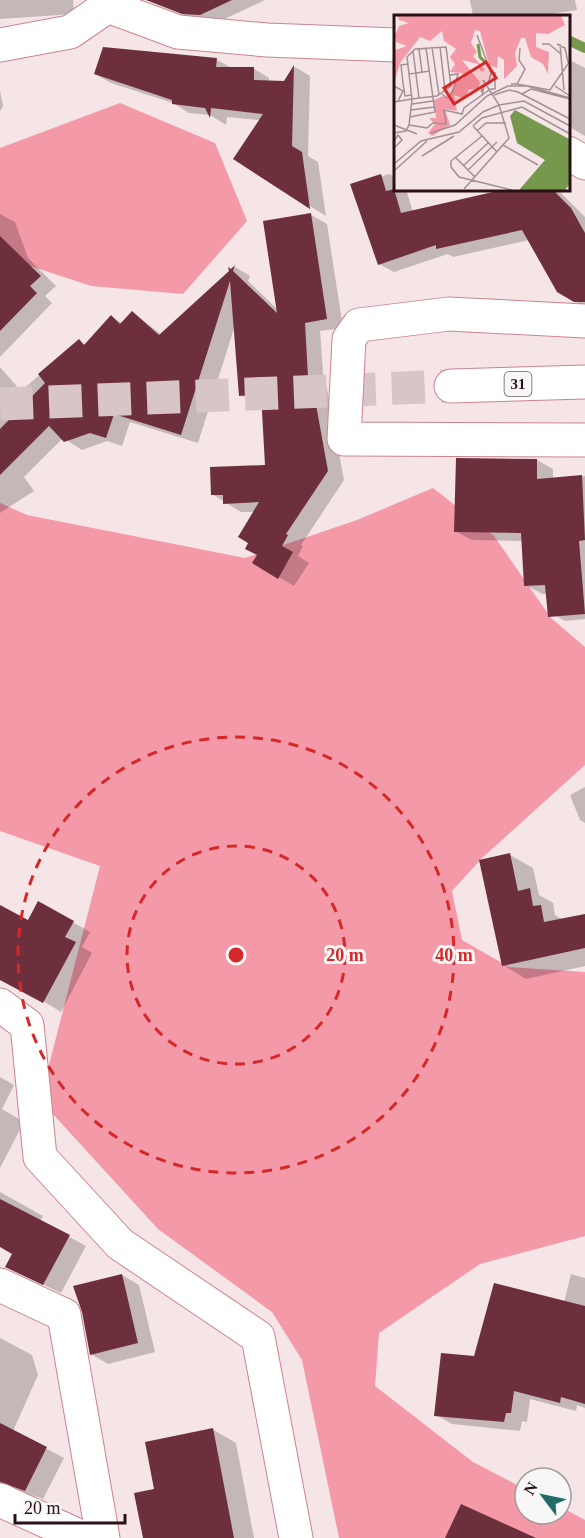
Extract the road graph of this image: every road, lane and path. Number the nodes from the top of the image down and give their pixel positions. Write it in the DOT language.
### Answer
graph roads {
  1 [pos="0,45"];
  2 [pos="394,45"];
  3 [pos="570,154"];
  4 [pos="585,163"];
  5 [pos="585,321"];
  6 [pos="585,382"];
  7 [pos="451,386"];
  8 [pos="585,440"];
  9 [pos="0,1005"];
  10 [pos="0,1285"];
  11 [pos="0,1500"];
  12 [pos="83,1538"];
  13 [pos="103,1538"];
  14 [pos="296,1538"];
  1 -- 2 [label="main road"];
  3 -- 4 [label="main road"];
  5 -- 8 [label="main road"];
  6 -- 7 [label="main road, 31"];
  9 -- 14 [label="main road"];
  10 -- 13 [label="main road"];
  11 -- 12 [label="main road"];
}
